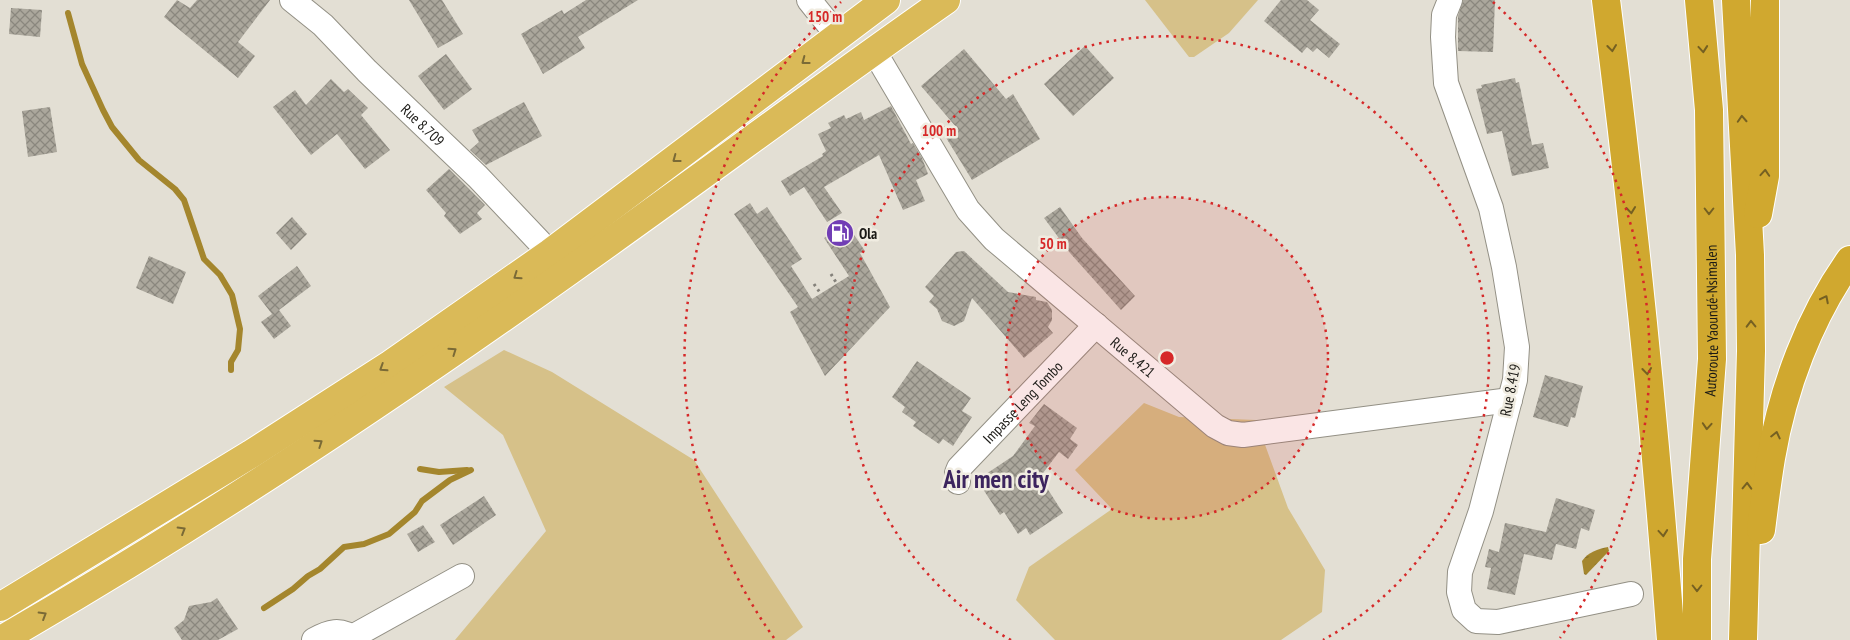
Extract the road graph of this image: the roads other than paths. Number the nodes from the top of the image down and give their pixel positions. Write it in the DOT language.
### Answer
graph roads {
  1 [pos="292,0"];
  2 [pos="809,0"];
  3 [pos="886,0"];
  4 [pos="946,0"];
  5 [pos="1450,0"];
  6 [pos="1606,0"];
  7 [pos="1699,0"];
  8 [pos="1736,0"];
  9 [pos="1765,0"];
  10 [pos="838,36"];
  11 [pos="874,51"];
  12 [pos="550,253"];
  13 [pos="1750,255"];
  14 [pos="1850,260"];
  15 [pos="1096,325"];
  16 [pos="1510,400"];
  17 [pos="958,482"];
  18 [pos="462,576"];
  19 [pos="1631,594"];
  20 [pos="0,607"];
  21 [pos="16,637"];
  22 [pos="354,639"];
  23 [pos="314,640"];
  24 [pos="1672,640"];
  25 [pos="1697,640"];
  26 [pos="1743,640"];
  27 [pos="1752,640"];
  1 -- 12 [label="street, Rue 8.709"];
  2 -- 10 [label="street"];
  3 -- 10 [label="highway"];
  4 -- 11 [label="highway"];
  5 -- 16 [label="street, Rue 8.419"];
  6 -- 24 [label="highway, one-way"];
  7 -- 25 [label="highway, Autoroute Yaoundé-Nsimalen, one-way"];
  13 -- 8 [label="highway, one-way"];
  13 -- 9 [label="highway, one-way"];
  10 -- 12 [label="highway, one-way"];
  11 -- 15 [label="street, Rue 8.421"];
  21 -- 11 [label="highway, one-way"];
  12 -- 20 [label="highway, one-way"];
  26 -- 13 [label="highway, one-way"];
  27 -- 14 [label="highway, one-way"];
  15 -- 16 [label="street, Rue 8.421"];
  15 -- 17 [label="street, Impasse Leng Tombo"];
  16 -- 19 [label="street, Rue 8.419"];
  18 -- 22 [label="street"];
  22 -- 23 [label="street"];
}
